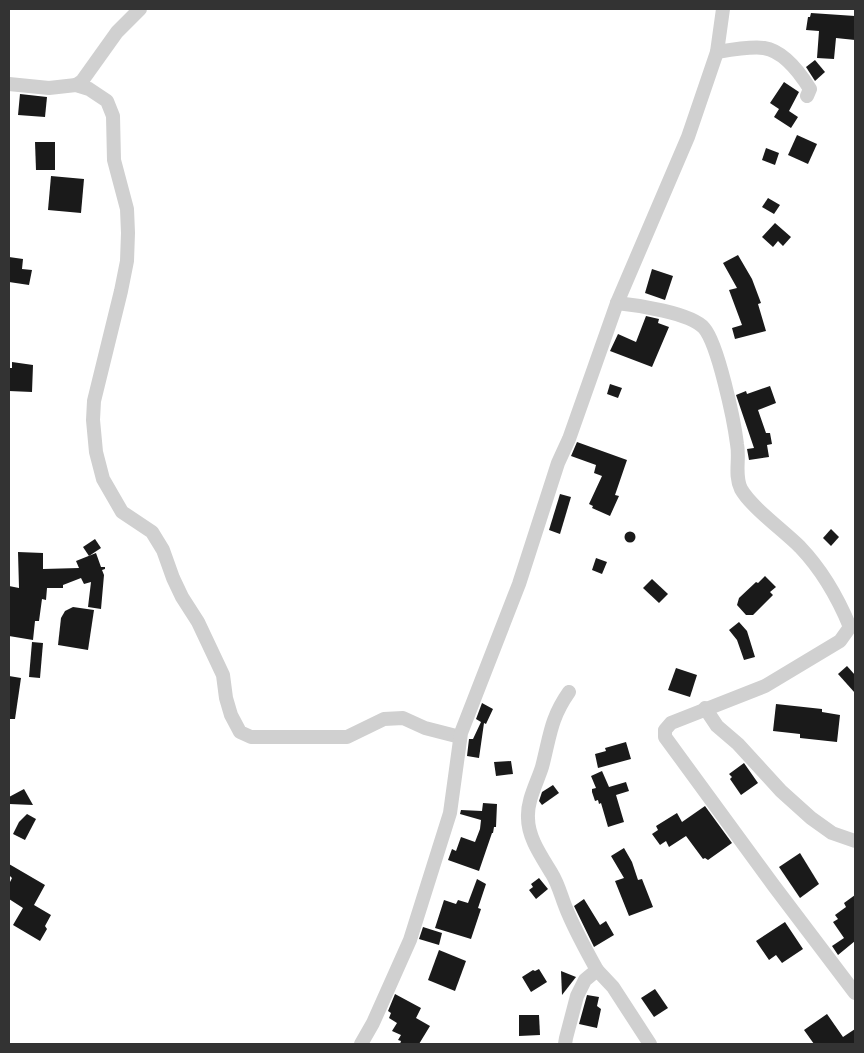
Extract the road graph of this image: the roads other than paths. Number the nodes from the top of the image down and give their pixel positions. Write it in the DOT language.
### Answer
graph roads {
  1 [pos="140,9"];
  2 [pos="724,9"];
  3 [pos="717,52"];
  4 [pos="9,84"];
  5 [pos="76,85"];
  6 [pos="806,96"];
  7 [pos="617,303"];
  8 [pos="569,692"];
  9 [pos="704,708"];
  10 [pos="460,738"];
  11 [pos="855,841"];
  12 [pos="597,970"];
  13 [pos="855,993"];
  14 [pos="361,1044"];
  15 [pos="565,1044"];
  16 [pos="650,1044"];
  1 -- 5 [label="street"];
  2 -- 3 [label="street"];
  3 -- 6 [label="street"];
  3 -- 7 [label="street"];
  4 -- 5 [label="street"];
  5 -- 10 [label="street"];
  7 -- 9 [label="street"];
  7 -- 10 [label="street"];
  8 -- 12 [label="street"];
  9 -- 11 [label="street"];
  9 -- 13 [label="street"];
  10 -- 14 [label="street"];
  12 -- 15 [label="street"];
  12 -- 16 [label="street"];
}
